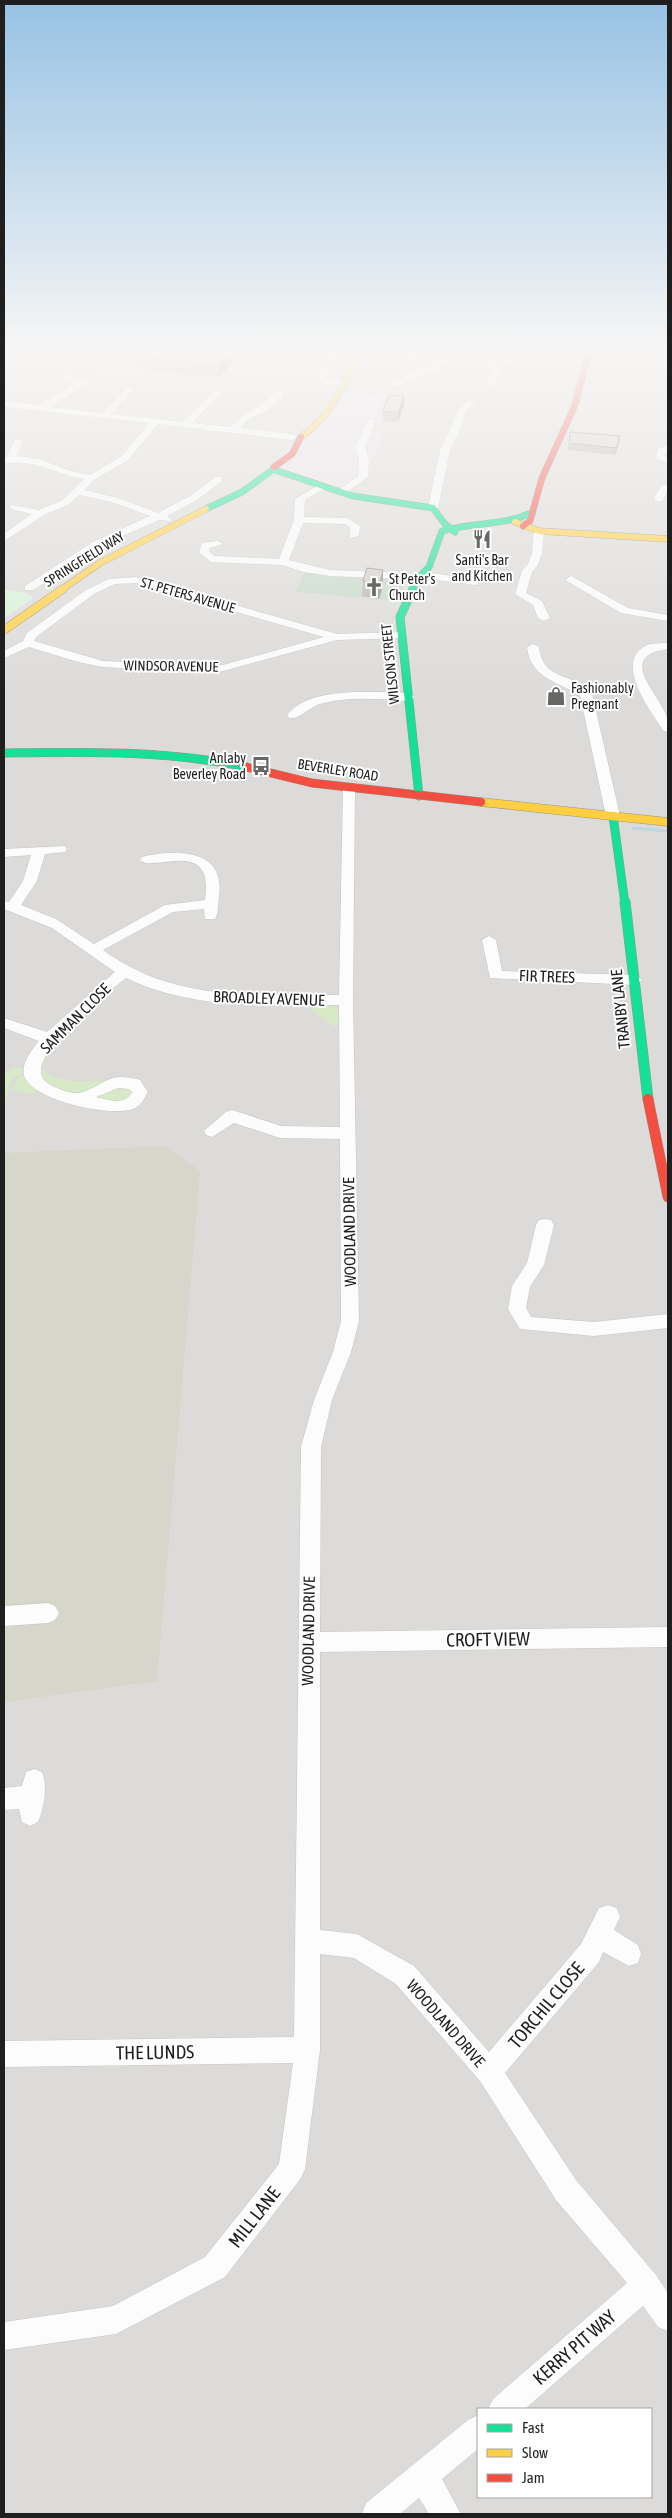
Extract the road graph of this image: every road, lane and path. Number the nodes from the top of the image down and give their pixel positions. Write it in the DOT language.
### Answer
graph roads {
  1 [pos="49,465"];
  2 [pos="113,465"];
  3 [pos="268,465"];
  4 [pos="364,465"];
  5 [pos="442,465"];
  6 [pos="547,465"];
  7 [pos="270,469"];
  8 [pos="91,478"];
  9 [pos="219,479"];
  10 [pos="654,484"];
  11 [pos="322,486"];
  12 [pos="667,487"];
  13 [pos="76,491"];
  14 [pos="341,492"];
  15 [pos="659,499"];
  16 [pos="14,507"];
  17 [pos="433,508"];
  18 [pos="40,513"];
  19 [pos="159,516"];
  20 [pos="299,520"];
  21 [pos="175,523"];
  22 [pos="519,524"];
  23 [pos="452,530"];
  24 [pos="539,531"];
  25 [pos="354,536"];
  26 [pos="4,538"];
  27 [pos="668,539"];
  28 [pos="218,544"];
  29 [pos="283,562"];
  30 [pos="419,577"];
  31 [pos="577,580"];
  32 [pos="476,583"];
  33 [pos="36,587"];
  34 [pos="544,618"];
  35 [pos="668,618"];
  36 [pos="4,630"];
  37 [pos="401,635"];
  38 [pos="337,637"];
  39 [pos="28,643"];
  40 [pos="534,646"];
  41 [pos="668,646"];
  42 [pos="4,655"];
  43 [pos="409,697"];
  44 [pos="291,715"];
  45 [pos="668,728"];
  46 [pos="4,753"];
  47 [pos="349,788"];
  48 [pos="419,796"];
  49 [pos="613,816"];
  50 [pos="668,822"];
  51 [pos="60,849"];
  52 [pos="39,850"];
  53 [pos="4,853"];
  54 [pos="154,856"];
  55 [pos="8,906"];
  56 [pos="489,940"];
  57 [pos="93,950"];
  58 [pos="125,972"];
  59 [pos="635,980"];
  60 [pos="346,1000"];
  61 [pos="4,1023"];
  62 [pos="50,1039"];
  63 [pos="78,1098"];
  64 [pos="212,1131"];
  65 [pos="348,1133"];
  66 [pos="668,1196"];
  67 [pos="545,1225"];
  68 [pos="668,1321"];
  69 [pos="48,1613"];
  70 [pos="4,1616"];
  71 [pos="668,1636"];
  72 [pos="308,1642"];
  73 [pos="32,1797"];
  74 [pos="4,1799"];
  75 [pos="307,1941"];
  76 [pos="629,1954"];
  77 [pos="307,2050"];
  78 [pos="4,2054"];
  79 [pos="489,2072"];
  80 [pos="646,2286"];
  81 [pos="668,2318"];
  82 [pos="4,2336"];
  83 [pos="504,2408"];
  84 [pos="477,2431"];
  85 [pos="424,2478"];
  86 [pos="377,2514"];
  87 [pos="446,2514"];
  1 -- 8 [label="street"];
  2 -- 8 [label="street"];
  3 -- 7 [label="main road, SPRINGFIELD WAY"];
  4 -- 14 [label="street"];
  5 -- 17 [label="street"];
  6 -- 22 [label="main road"];
  7 -- 11 [label="main road"];
  7 -- 21 [label="main road, SPRINGFIELD WAY"];
  8 -- 13 [label="street"];
  9 -- 19 [label="street, SPRINGFIELD WAY"];
  10 -- 12 [label="street"];
  11 -- 14 [label="main road"];
  11 -- 20 [label="street"];
  12 -- 15 [label="street"];
  13 -- 18 [label="street"];
  13 -- 19 [label="street"];
  14 -- 17 [label="main road"];
  16 -- 18 [label="street"];
  17 -- 23 [label="main road"];
  18 -- 26 [label="street"];
  19 -- 21 [label="street"];
  19 -- 33 [label="street, SPRINGFIELD WAY"];
  20 -- 25 [label="street"];
  20 -- 29 [label="street"];
  21 -- 36 [label="main road, SPRINGFIELD WAY"];
  22 -- 23 [label="main road, WILSON STREET"];
  22 -- 24 [label="main road"];
  23 -- 30 [label="main road, WILSON STREET"];
  24 -- 27 [label="main road"];
  24 -- 34 [label="street"];
  28 -- 29 [label="street"];
  29 -- 30 [label="street"];
  30 -- 32 [label="street"];
  30 -- 37 [label="main road, WILSON STREET"];
  31 -- 35 [label="street"];
  37 -- 38 [label="street, WINDSOR AVENUE"];
  37 -- 43 [label="main road, WILSON STREET"];
  38 -- 39 [label="street, WINDSOR AVENUE"];
  38 -- 39 [label="street, ST. PETERS AVENUE"];
  39 -- 42 [label="street"];
  40 -- 49 [label="street"];
  41 -- 45 [label="street"];
  43 -- 44 [label="street"];
  43 -- 48 [label="main road, WILSON STREET"];
  46 -- 47 [label="main road, BEVERLEY ROAD"];
  47 -- 48 [label="main road, BEVERLEY ROAD"];
  47 -- 60 [label="street, WOODLAND DRIVE"];
  48 -- 49 [label="main road, BEVERLEY ROAD"];
  49 -- 50 [label="main road, BEVERLEY ROAD"];
  49 -- 59 [label="main road, TRANBY LANE"];
  51 -- 52 [label="street"];
  52 -- 53 [label="street"];
  52 -- 55 [label="street"];
  54 -- 57 [label="street"];
  55 -- 57 [label="street, BROADLEY AVENUE"];
  56 -- 59 [label="street, FIR TREES"];
  57 -- 58 [label="street, BROADLEY AVENUE"];
  58 -- 60 [label="street, BROADLEY AVENUE"];
  58 -- 62 [label="street, SAMMAN CLOSE"];
  59 -- 66 [label="main road, TRANBY LANE"];
  60 -- 65 [label="street, WOODLAND DRIVE"];
  61 -- 62 [label="street"];
  62 -- 63 [label="street, SAMMAN CLOSE"];
  64 -- 65 [label="street"];
  65 -- 72 [label="street, WOODLAND DRIVE"];
  67 -- 68 [label="street"];
  69 -- 70 [label="street"];
  71 -- 72 [label="street, CROFT VIEW"];
  72 -- 75 [label="street, WOODLAND DRIVE"];
  73 -- 74 [label="street"];
  75 -- 77 [label="street, MILL LANE"];
  75 -- 79 [label="street, WOODLAND DRIVE"];
  76 -- 79 [label="street, TORCHIL CLOSE"];
  77 -- 78 [label="street, THE LUNDS"];
  77 -- 82 [label="street, MILL LANE"];
  79 -- 80 [label="street, WOODLAND DRIVE"];
  80 -- 81 [label="street, WOODLAND DRIVE"];
  80 -- 83 [label="street, KERRY PIT WAY"];
  84 -- 85 [label="street"];
  85 -- 86 [label="street"];
  85 -- 87 [label="street"];
}
